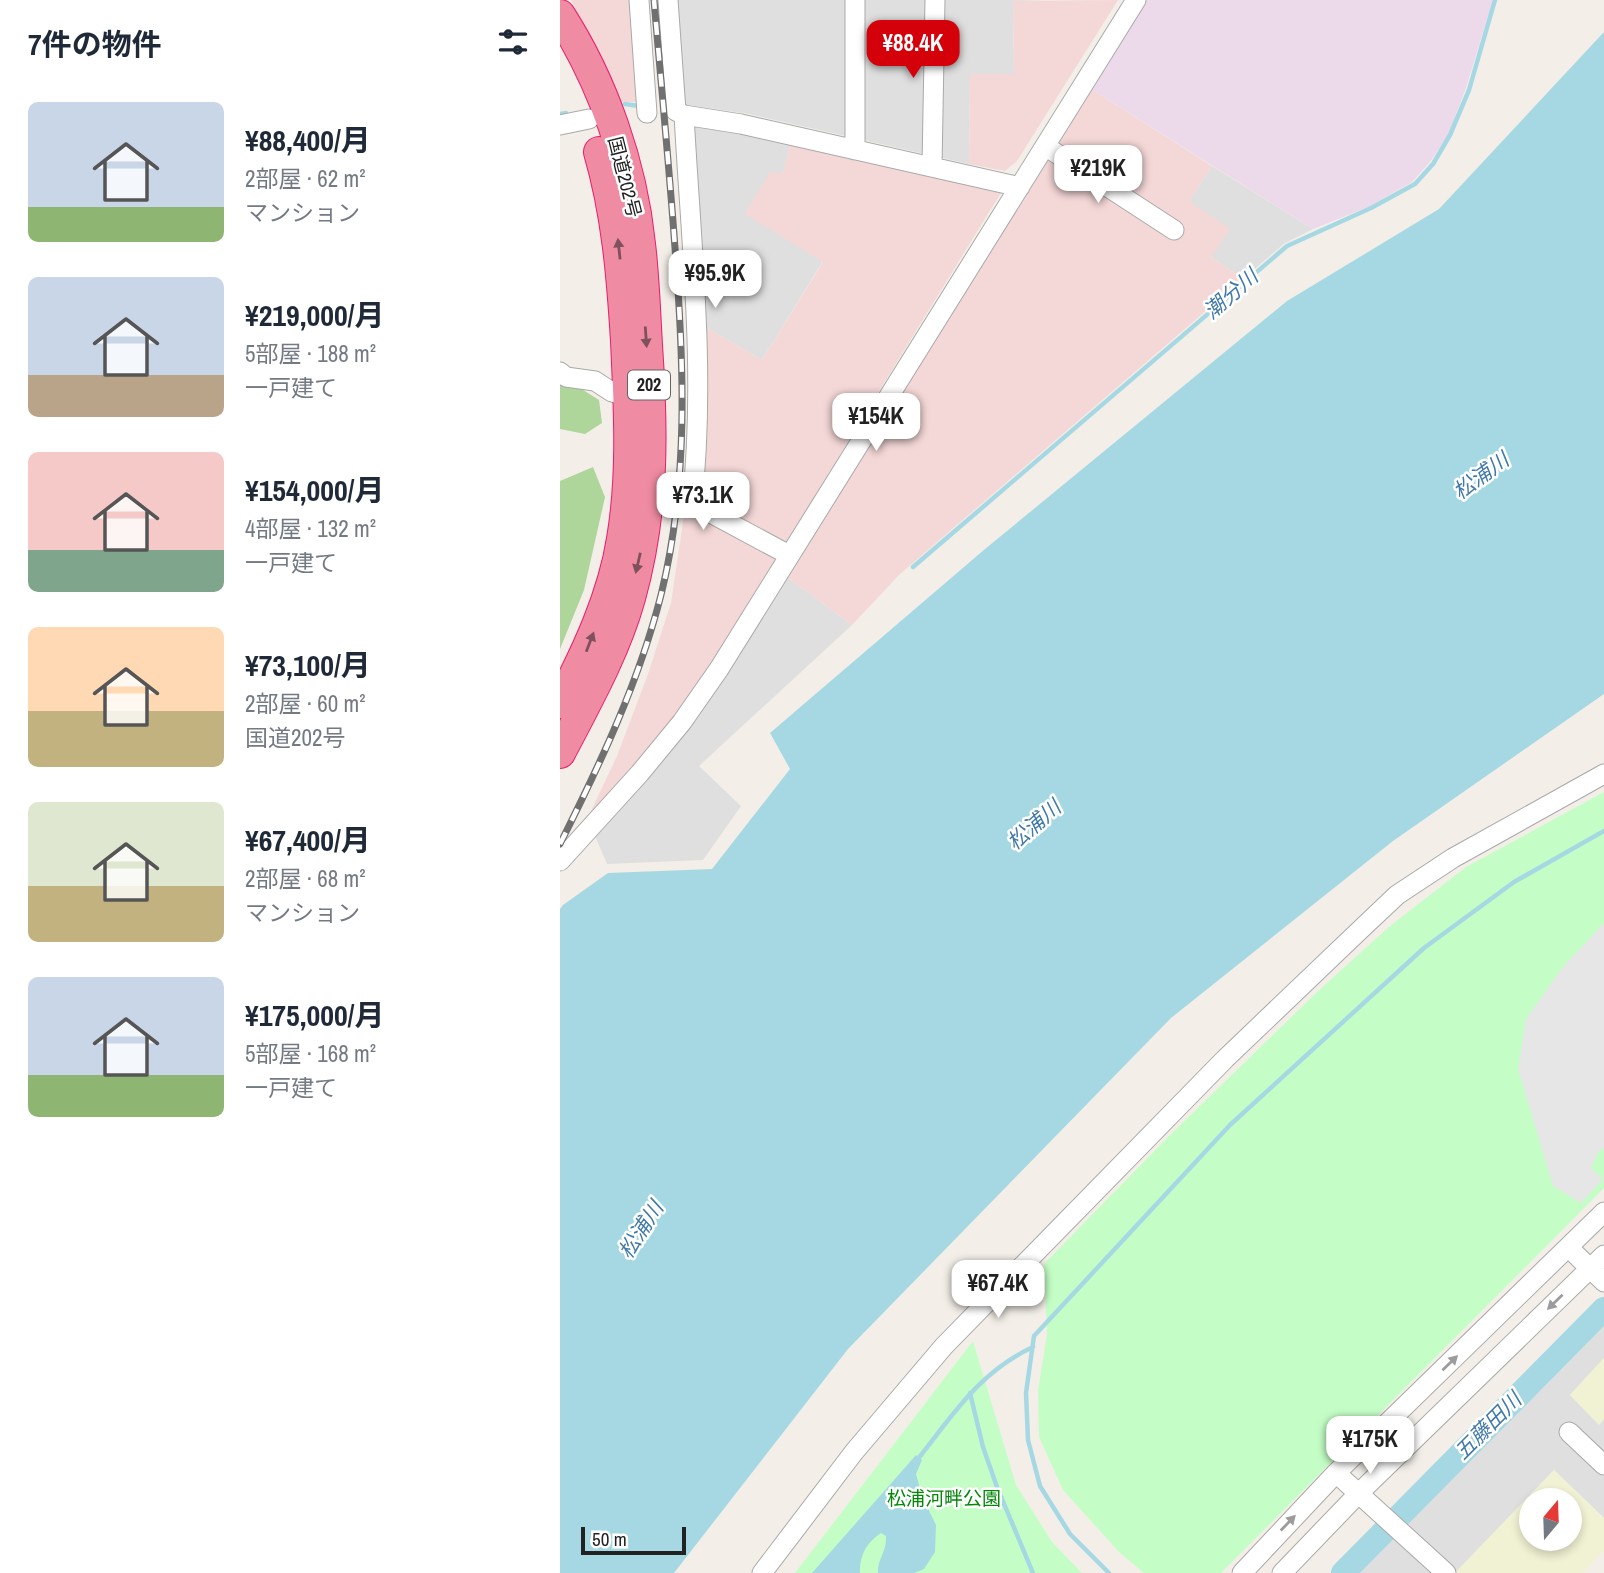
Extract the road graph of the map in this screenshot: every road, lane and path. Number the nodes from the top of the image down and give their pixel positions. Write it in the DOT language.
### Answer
graph roads {
  1 [pos="639,0"];
  2 [pos="668,0"];
  3 [pos="855,0"];
  4 [pos="935,0"];
  5 [pos="1133,0"];
  6 [pos="560,15"];
  7 [pos="560,55"];
  8 [pos="647,113"];
  9 [pos="684,115"];
  10 [pos="589,119"];
  11 [pos="560,125"];
  12 [pos="1045,146"];
  13 [pos="855,150"];
  14 [pos="932,167"];
  15 [pos="1020,187"];
  16 [pos="1174,230"];
  17 [pos="560,372"];
  18 [pos="629,397"];
  19 [pos="640,484"];
  20 [pos="692,503"];
  21 [pos="789,555"];
  22 [pos="560,703"];
  23 [pos="560,753"];
  24 [pos="1604,774"];
  25 [pos="560,860"];
  26 [pos="1604,1212"];
  27 [pos="1568,1247"];
  28 [pos="1599,1269"];
  29 [pos="1569,1432"];
  30 [pos="1604,1465"];
  31 [pos="1336,1473"];
  32 [pos="1359,1493"];
  33 [pos="762,1573"];
  34 [pos="1242,1573"];
  35 [pos="1282,1573"];
  36 [pos="1446,1573"];
  1 -- 8 [label="street"];
  2 -- 9 [label="street"];
  3 -- 13 [label="street"];
  4 -- 14 [label="street"];
  5 -- 12 [label="street"];
  6 -- 19 [label="highway, 国道202号 / 202, one-way"];
  7 -- 10 [label="highway, 国道202号 / 202"];
  9 -- 13 [label="street"];
  9 -- 20 [label="street"];
  10 -- 11 [label="street"];
  18 -- 10 [label="highway, 国道202号 / 202, one-way"];
  12 -- 15 [label="street"];
  12 -- 16 [label="street"];
  13 -- 14 [label="street"];
  14 -- 15 [label="street"];
  15 -- 21 [label="street"];
  17 -- 18 [label="street"];
  18 -- 19 [label="highway, 国道202号 / 202"];
  19 -- 20 [label="street"];
  22 -- 19 [label="highway, 国道202号 / 202, one-way"];
  19 -- 23 [label="highway, 国道202号 / 202, one-way"];
  20 -- 21 [label="street"];
  21 -- 25 [label="street"];
  24 -- 33 [label="street"];
  26 -- 27 [label="street"];
  27 -- 28 [label="street"];
  31 -- 27 [label="street, one-way"];
  28 -- 32 [label="street, one-way"];
  29 -- 30 [label="street"];
  31 -- 32 [label="street"];
  34 -- 31 [label="street, one-way"];
  32 -- 35 [label="street"];
  32 -- 36 [label="street"];
}
